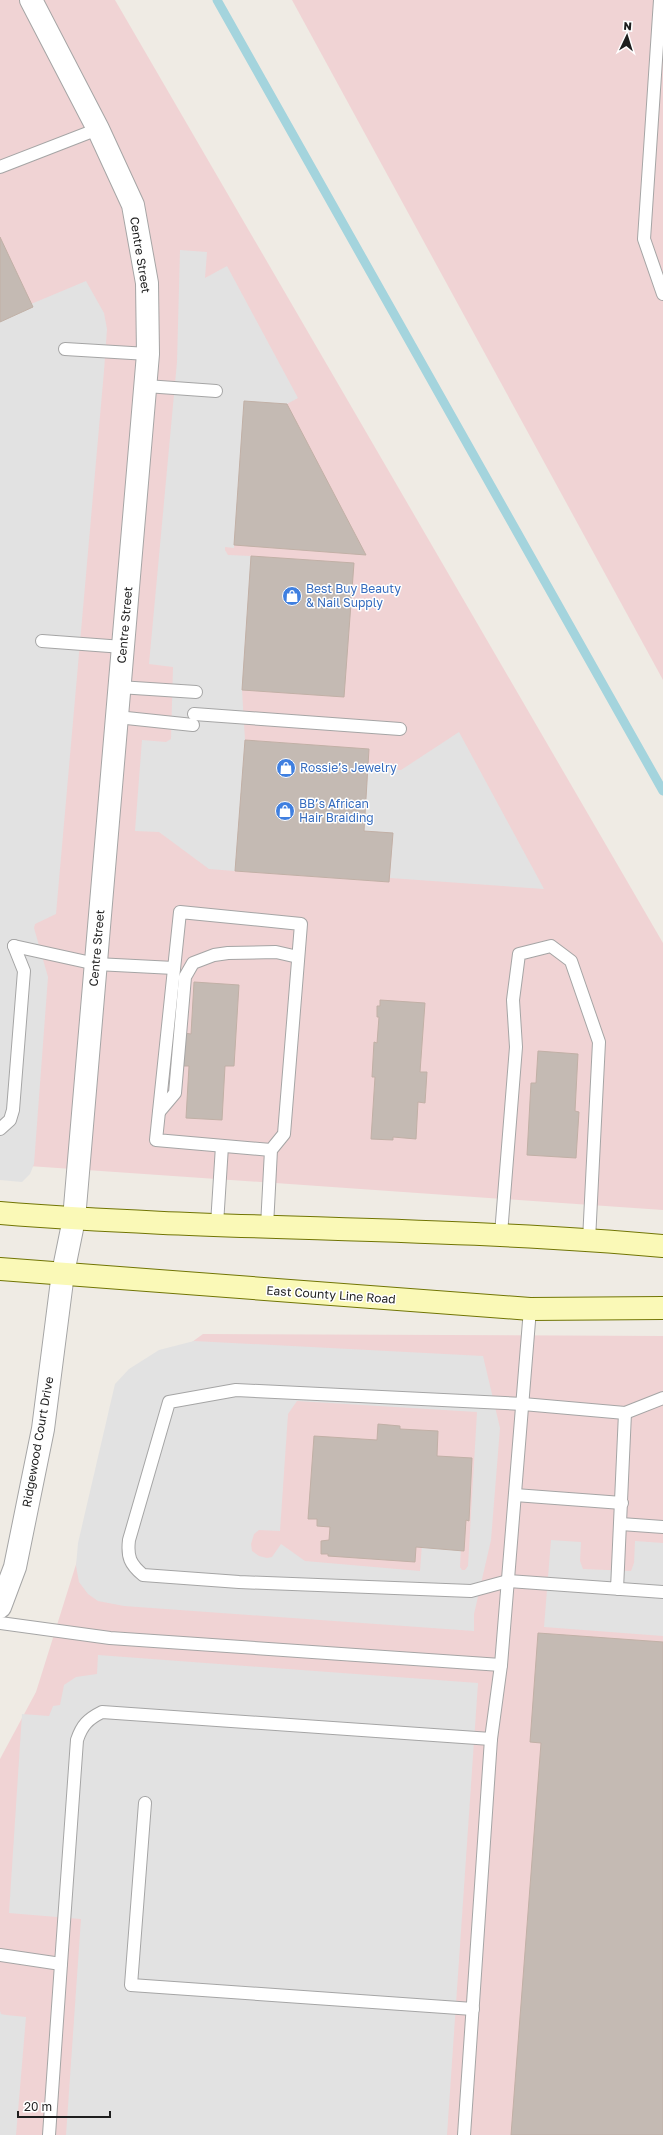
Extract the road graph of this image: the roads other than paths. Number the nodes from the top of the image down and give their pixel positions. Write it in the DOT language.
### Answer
graph roads {
  1 [pos="31,0"];
  2 [pos="660,0"];
  3 [pos="98,129"];
  4 [pos="0,167"];
  5 [pos="663,294"];
  6 [pos="65,349"];
  7 [pos="148,354"];
  8 [pos="146,386"];
  9 [pos="216,391"];
  10 [pos="42,641"];
  11 [pos="123,648"];
  12 [pos="119,687"];
  13 [pos="196,692"];
  14 [pos="117,717"];
  15 [pos="400,730"];
  16 [pos="298,957"];
  17 [pos="96,964"];
  18 [pos="174,968"];
  19 [pos="159,1112"];
  20 [pos="0,1129"];
  21 [pos="222,1146"];
  22 [pos="271,1150"];
  23 [pos="0,1213"];
  24 [pos="74,1219"];
  25 [pos="217,1224"];
  26 [pos="267,1226"];
  27 [pos="500,1234"];
  28 [pos="589,1240"];
  29 [pos="663,1246"];
  30 [pos="0,1269"];
  31 [pos="63,1273"];
  32 [pos="663,1308"];
  33 [pos="530,1309"];
  34 [pos="663,1398"];
  35 [pos="524,1404"];
  36 [pos="625,1412"];
  37 [pos="515,1495"];
  38 [pos="622,1503"];
  39 [pos="620,1524"];
  40 [pos="663,1527"];
  41 [pos="508,1581"];
  42 [pos="617,1589"];
  43 [pos="663,1592"];
  44 [pos="0,1607"];
  45 [pos="0,1623"];
  46 [pos="501,1665"];
  47 [pos="491,1739"];
  48 [pos="145,1804"];
  49 [pos="0,1956"];
  50 [pos="61,1964"];
  51 [pos="472,2009"];
  52 [pos="49,2135"];
  53 [pos="464,2135"];
  1 -- 3 [label="street, Centre Street"];
  2 -- 5 [label="lane"];
  3 -- 4 [label="lane"];
  3 -- 7 [label="street, Centre Street"];
  6 -- 7 [label="lane"];
  7 -- 8 [label="street, Centre Street"];
  8 -- 9 [label="lane"];
  8 -- 11 [label="street, Centre Street"];
  10 -- 11 [label="lane"];
  11 -- 12 [label="street, Centre Street"];
  12 -- 13 [label="lane"];
  12 -- 14 [label="street, Centre Street"];
  14 -- 15 [label="lane"];
  14 -- 17 [label="street, Centre Street"];
  16 -- 18 [label="lane"];
  16 -- 19 [label="lane"];
  16 -- 22 [label="lane"];
  17 -- 18 [label="lane"];
  17 -- 20 [label="lane"];
  17 -- 24 [label="street, Centre Street"];
  18 -- 19 [label="lane"];
  19 -- 21 [label="lane"];
  21 -- 22 [label="lane"];
  21 -- 25 [label="lane"];
  22 -- 26 [label="lane"];
  23 -- 24 [label="main road"];
  24 -- 25 [label="main road"];
  24 -- 31 [label="street, Centre Street"];
  25 -- 26 [label="main road"];
  26 -- 27 [label="main road"];
  27 -- 28 [label="main road"];
  27 -- 28 [label="lane"];
  28 -- 29 [label="main road"];
  30 -- 31 [label="main road, East County Line Road"];
  31 -- 33 [label="main road, East County Line Road"];
  31 -- 44 [label="street, Ridgewood Court Drive"];
  32 -- 33 [label="main road, East County Line Road"];
  33 -- 35 [label="lane"];
  34 -- 36 [label="lane"];
  35 -- 36 [label="lane"];
  35 -- 37 [label="lane"];
  35 -- 41 [label="lane"];
  36 -- 38 [label="lane"];
  37 -- 38 [label="lane"];
  37 -- 41 [label="lane"];
  38 -- 39 [label="lane"];
  39 -- 40 [label="lane"];
  39 -- 42 [label="lane"];
  41 -- 42 [label="lane"];
  41 -- 46 [label="lane"];
  42 -- 43 [label="lane"];
  45 -- 46 [label="lane"];
  46 -- 47 [label="lane"];
  47 -- 50 [label="lane"];
  47 -- 51 [label="lane"];
  48 -- 51 [label="lane"];
  49 -- 50 [label="lane"];
  50 -- 52 [label="lane"];
  51 -- 53 [label="lane"];
}
